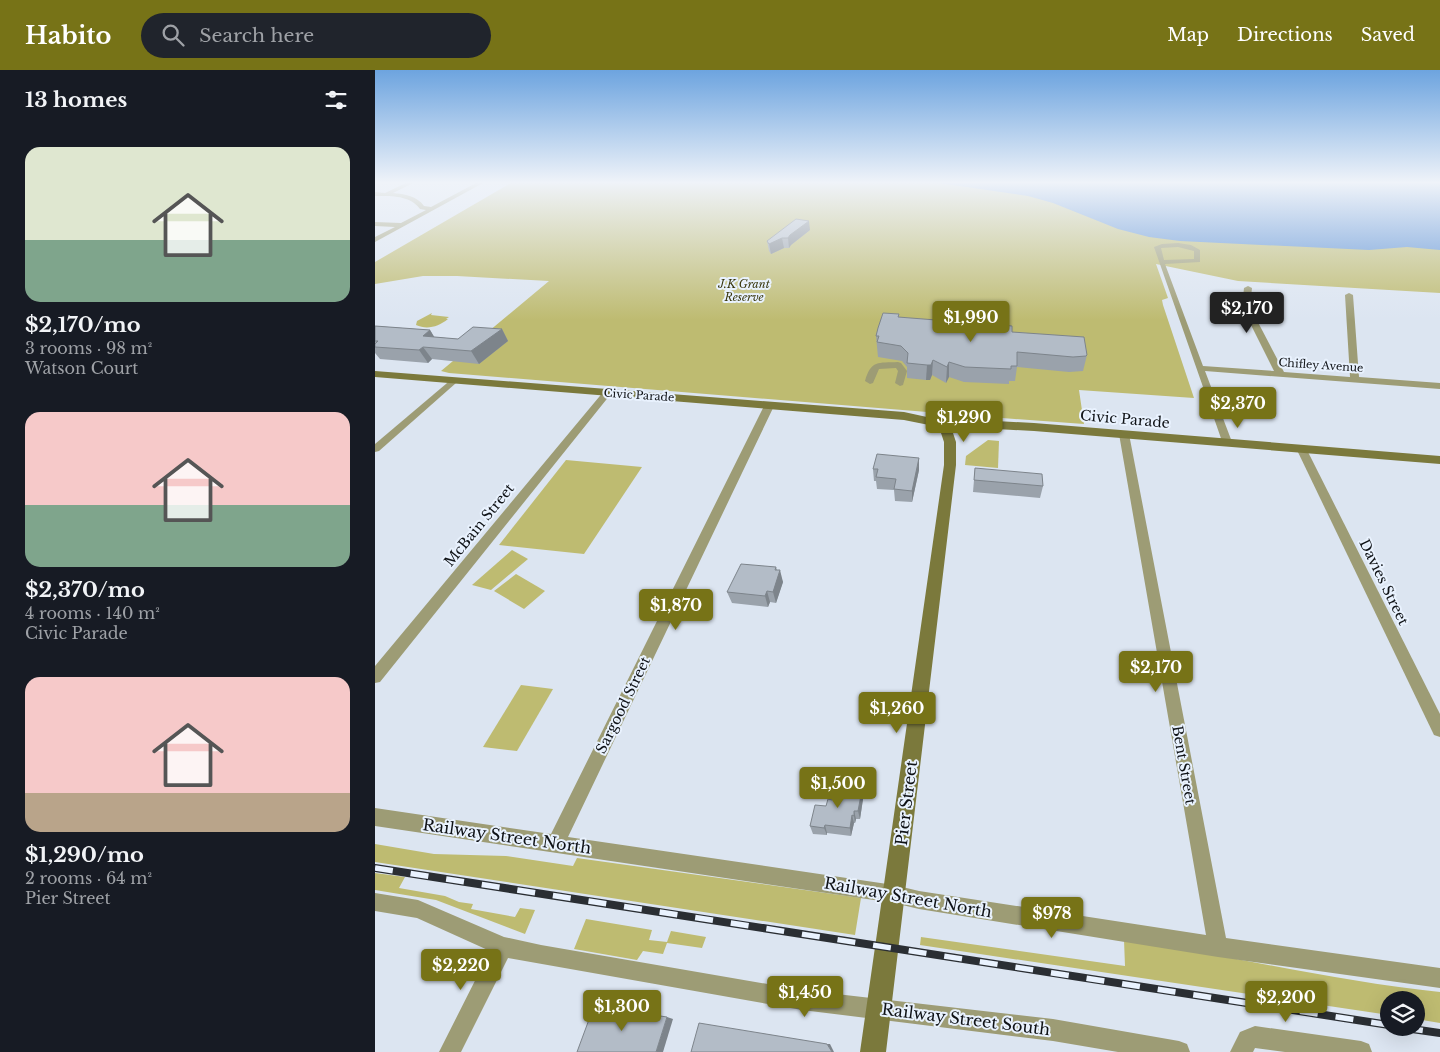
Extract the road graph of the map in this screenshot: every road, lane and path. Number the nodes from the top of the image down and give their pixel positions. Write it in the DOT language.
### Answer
graph roads {
  1 [pos="396,229"];
  2 [pos="375,240"];
  3 [pos="1161,262"];
  4 [pos="1248,288"];
  5 [pos="1349,295"];
  6 [pos="1201,368"];
  7 [pos="1281,373"];
  8 [pos="375,374"];
  9 [pos="1355,378"];
  10 [pos="453,381"];
  11 [pos="870,382"];
  12 [pos="900,383"];
  13 [pos="1440,386"];
  14 [pos="607,393"];
  15 [pos="769,406"];
  16 [pos="948,412"];
  17 [pos="969,415"];
  18 [pos="904,416"];
  19 [pos="944,425"];
  20 [pos="1016,426"];
  21 [pos="965,428"];
  22 [pos="1124,434"];
  23 [pos="1227,442"];
  24 [pos="375,448"];
  25 [pos="1301,448"];
  26 [pos="1440,460"];
  27 [pos="949,465"];
  28 [pos="375,677"];
  29 [pos="1440,730"];
  30 [pos="375,817"];
  31 [pos="556,843"];
  32 [pos="894,894"];
  33 [pos="375,902"];
  34 [pos="503,947"];
  35 [pos="1218,948"];
  36 [pos="1440,978"];
  37 [pos="879,1008"];
  38 [pos="450,1052"];
  39 [pos="873,1052"];
  40 [pos="1179,1052"];
  41 [pos="1241,1052"];
  42 [pos="1361,1052"];
  1 -- 2 [label="street"];
  3 -- 3 [label="street"];
  3 -- 6 [label="street"];
  4 -- 7 [label="street"];
  5 -- 9 [label="street"];
  6 -- 7 [label="street, Chifley Avenue"];
  6 -- 23 [label="street"];
  7 -- 9 [label="street, Chifley Avenue"];
  8 -- 10 [label="street, Civic Parade"];
  9 -- 13 [label="street, Chifley Avenue"];
  10 -- 14 [label="street, Civic Parade"];
  10 -- 24 [label="street"];
  11 -- 12 [label="street"];
  14 -- 15 [label="street, Civic Parade"];
  14 -- 28 [label="street, McBain Street"];
  15 -- 18 [label="street, Civic Parade"];
  15 -- 31 [label="street, Sargood Street"];
  16 -- 17 [label="street, Civic Parade"];
  16 -- 18 [label="street, Civic Parade"];
  16 -- 19 [label="street"];
  17 -- 20 [label="street, Civic Parade"];
  17 -- 21 [label="street, Pier Street"];
  18 -- 19 [label="street, Civic Parade"];
  19 -- 21 [label="street, Civic Parade"];
  19 -- 27 [label="street, Pier Street"];
  20 -- 21 [label="street, Civic Parade"];
  20 -- 22 [label="street, Civic Parade"];
  21 -- 27 [label="street, Pier Street"];
  22 -- 23 [label="street, Civic Parade"];
  22 -- 35 [label="street, Bent Street"];
  23 -- 25 [label="street, Civic Parade"];
  25 -- 26 [label="street, Civic Parade"];
  25 -- 29 [label="street, Davies Street"];
  27 -- 32 [label="street, Pier Street"];
  30 -- 31 [label="street, Railway Street North"];
  31 -- 32 [label="street, Railway Street North"];
  32 -- 35 [label="street, Railway Street North"];
  32 -- 37 [label="street, Pier Street"];
  33 -- 34 [label="street, Railway Street South"];
  34 -- 37 [label="street, Railway Street South"];
  34 -- 38 [label="street"];
  35 -- 36 [label="street, Railway Street North"];
  37 -- 39 [label="street, Pier Street"];
  37 -- 40 [label="street, Railway Street South"];
  41 -- 42 [label="street"];
}
